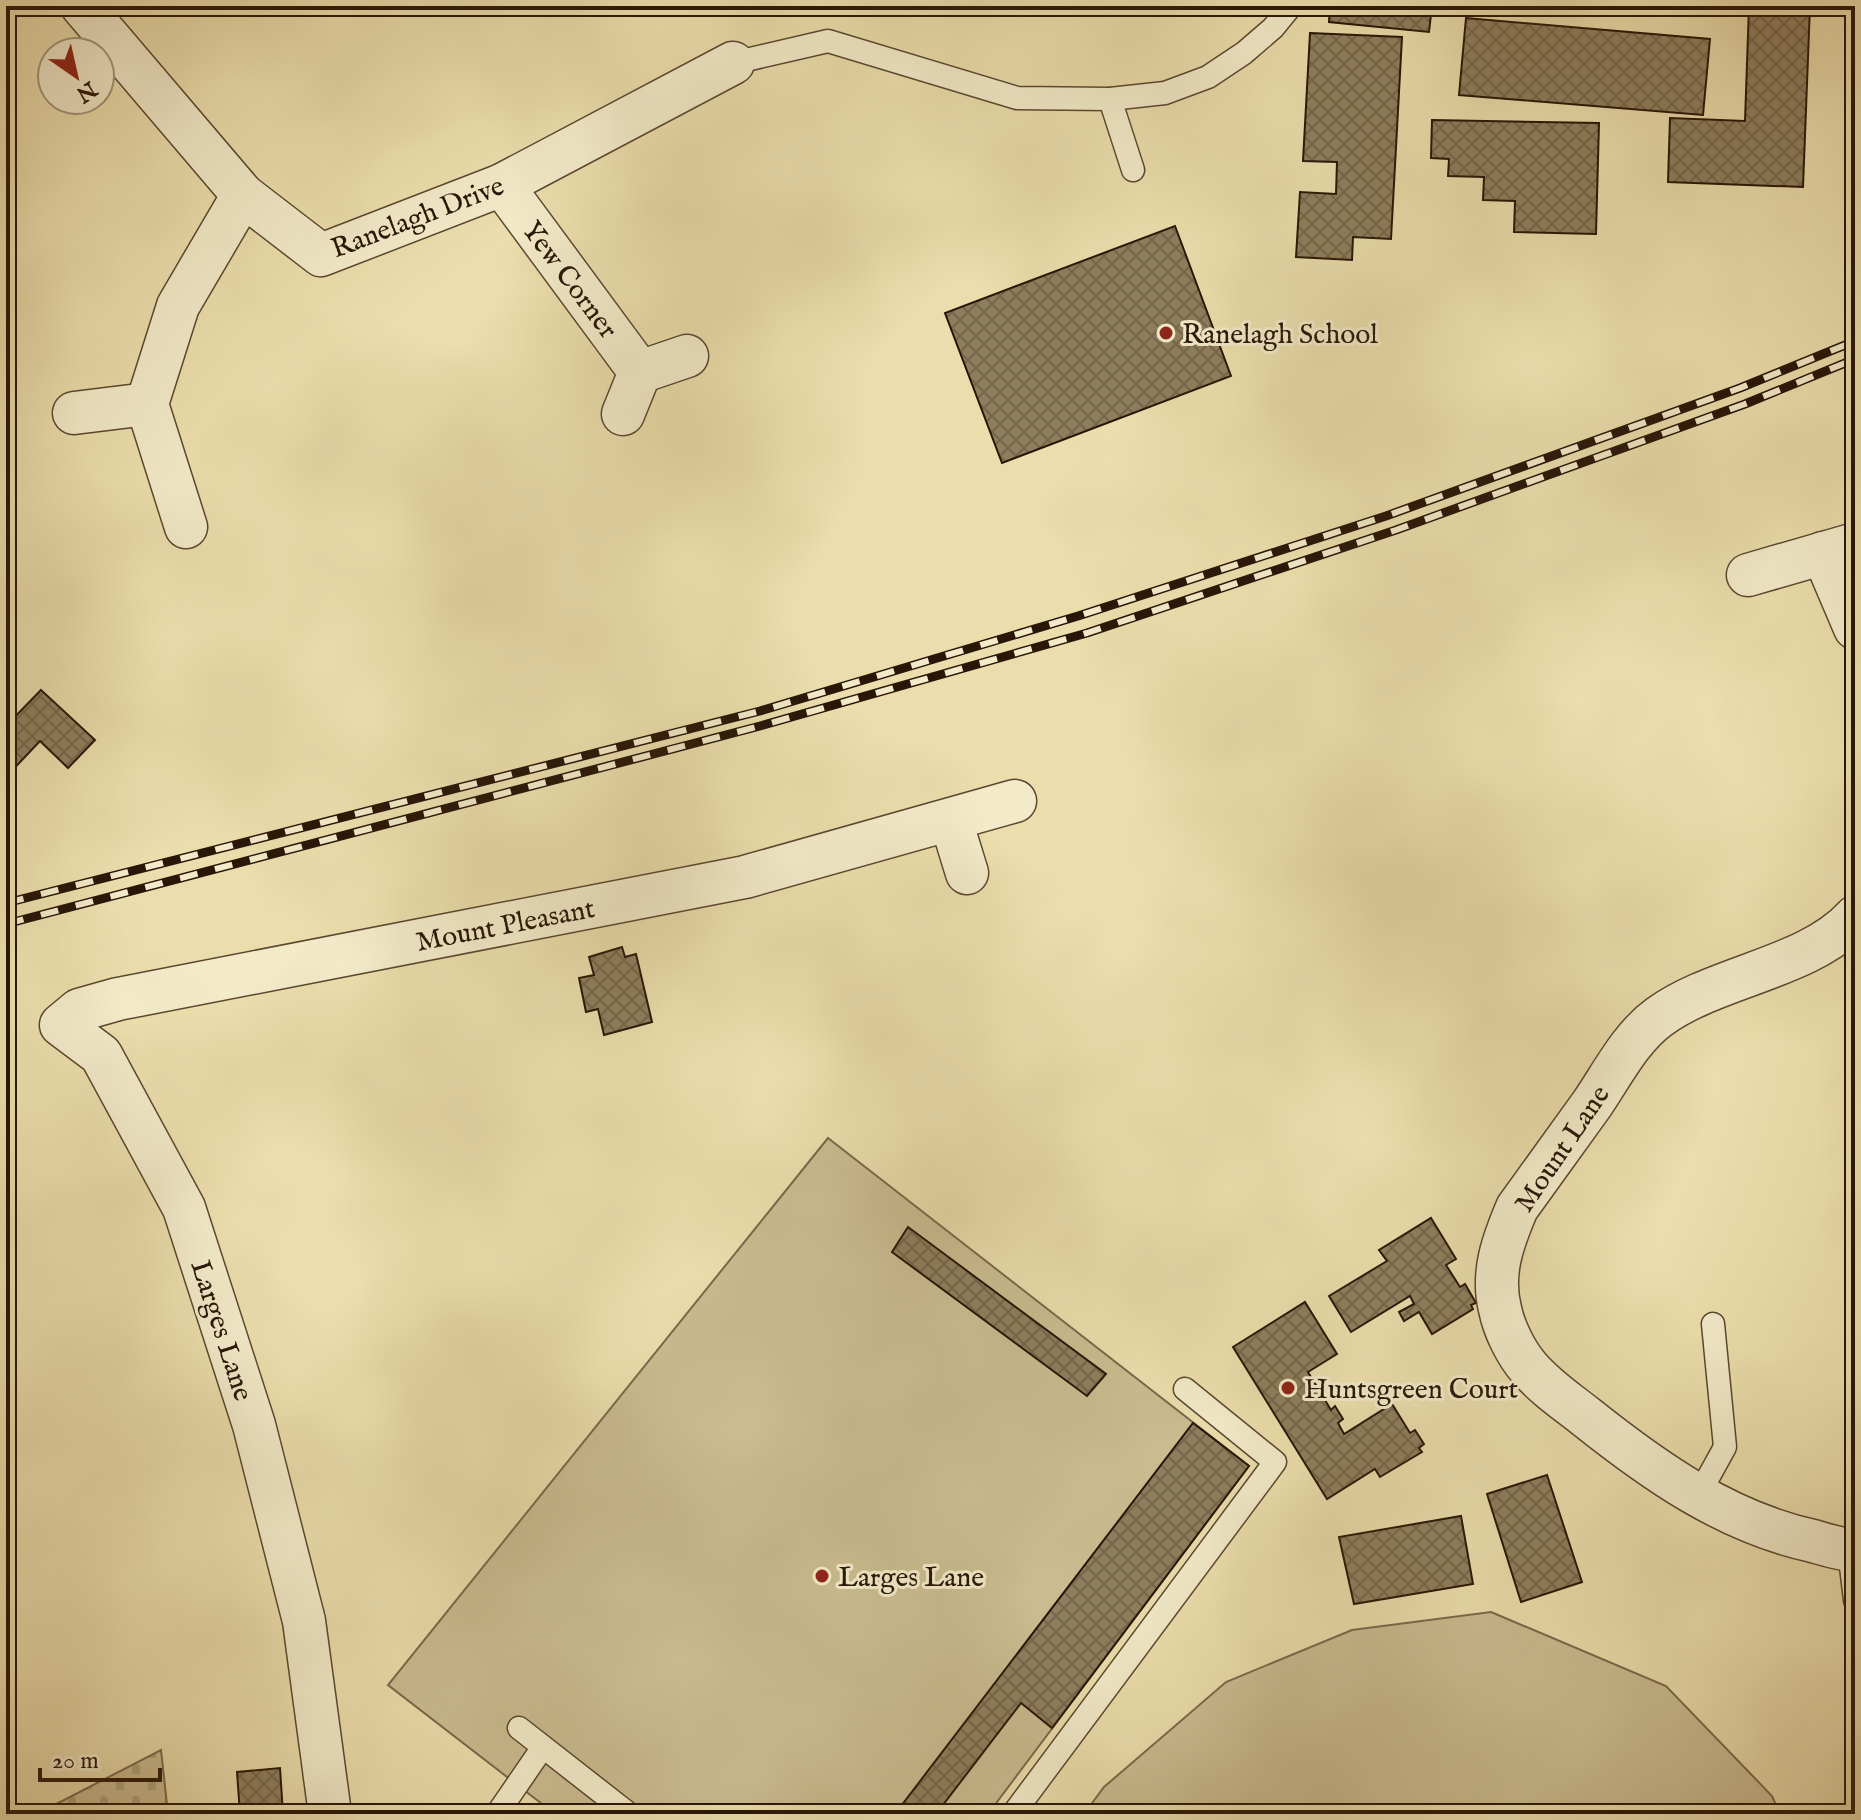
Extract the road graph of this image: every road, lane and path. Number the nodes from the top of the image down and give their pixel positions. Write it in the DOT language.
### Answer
graph roads {
  1 [pos="82,6"];
  2 [pos="1291,6"];
  3 [pos="733,63"];
  4 [pos="1110,99"];
  5 [pos="1133,170"];
  6 [pos="502,185"];
  7 [pos="243,195"];
  8 [pos="687,356"];
  9 [pos="640,372"];
  10 [pos="147,404"];
  11 [pos="74,413"];
  12 [pos="623,414"];
  13 [pos="186,527"];
  14 [pos="1839,548"];
  15 [pos="1748,575"];
  16 [pos="1855,628"];
  17 [pos="1015,801"];
  18 [pos="951,821"];
  19 [pos="967,873"];
  20 [pos="1855,917"];
  21 [pos="61,1025"];
  22 [pos="1713,1324"];
  23 [pos="1185,1389"];
  24 [pos="1698,1496"];
  25 [pos="1852,1550"];
  26 [pos="1855,1600"];
  27 [pos="519,1728"];
  28 [pos="543,1747"];
  29 [pos="330,1814"];
  30 [pos="497,1814"];
  31 [pos="629,1814"];
  32 [pos="1013,1814"];
  1 -- 7 [label="street, Ranelagh Drive"];
  2 -- 4 [label="lane"];
  3 -- 4 [label="lane"];
  3 -- 6 [label="street, Ranelagh Drive"];
  4 -- 5 [label="lane"];
  6 -- 7 [label="street, Ranelagh Drive"];
  6 -- 9 [label="street, Yew Corner"];
  7 -- 10 [label="street"];
  8 -- 9 [label="street"];
  9 -- 12 [label="street"];
  10 -- 11 [label="street"];
  10 -- 13 [label="street"];
  14 -- 15 [label="street"];
  14 -- 16 [label="street"];
  17 -- 18 [label="street, Mount Pleasant"];
  18 -- 19 [label="street"];
  18 -- 21 [label="street, Mount Pleasant"];
  20 -- 24 [label="street, Mount Lane"];
  21 -- 29 [label="street, Larges Lane"];
  22 -- 24 [label="lane"];
  23 -- 32 [label="lane"];
  24 -- 25 [label="street, Mount Lane"];
  25 -- 26 [label="lane"];
  27 -- 28 [label="lane"];
  28 -- 30 [label="lane"];
  28 -- 31 [label="lane"];
}
